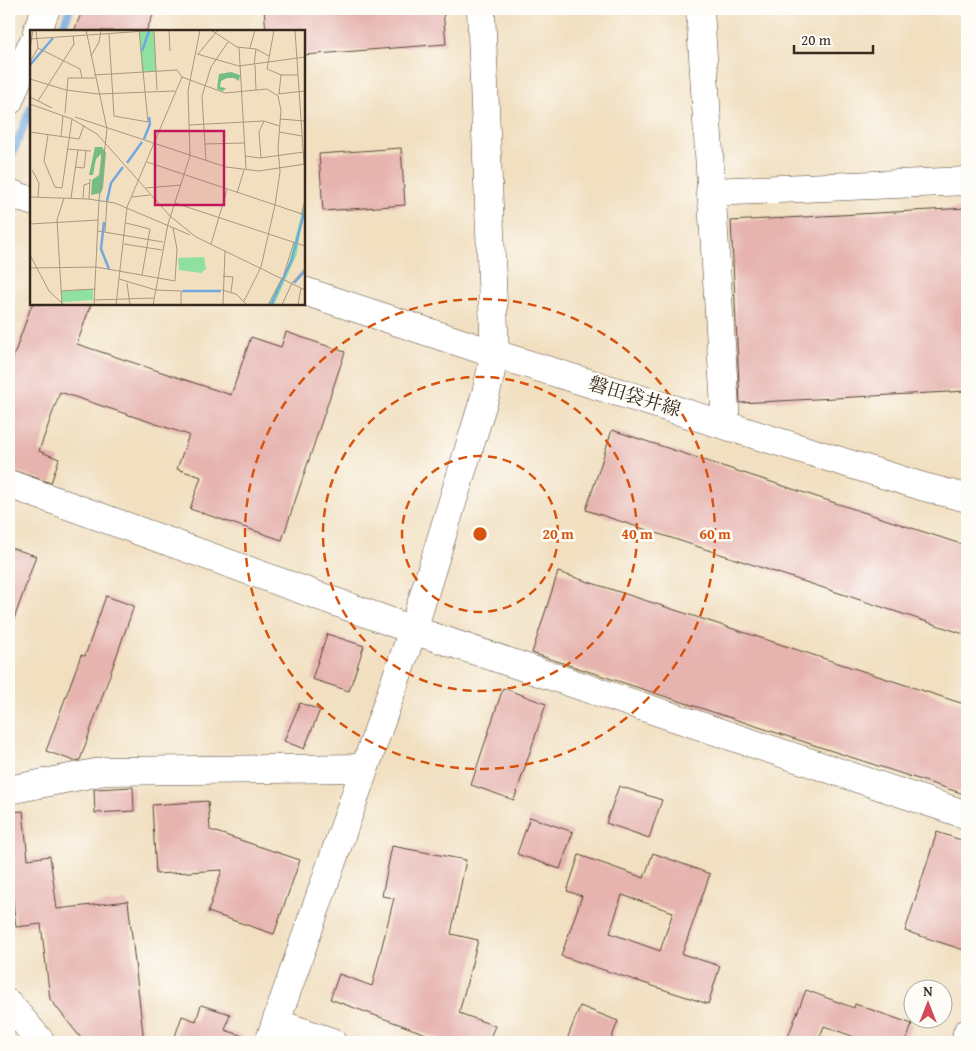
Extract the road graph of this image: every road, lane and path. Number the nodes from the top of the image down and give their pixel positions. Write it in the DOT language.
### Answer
graph roads {
  1 [pos="46,9"];
  2 [pos="480,9"];
  3 [pos="700,9"];
  4 [pos="37,30"];
  5 [pos="30,48"];
  6 [pos="9,101"];
  7 [pos="967,181"];
  8 [pos="710,192"];
  9 [pos="9,193"];
  10 [pos="30,201"];
  11 [pos="305,290"];
  12 [pos="495,354"];
  13 [pos="726,424"];
  14 [pos="9,484"];
  15 [pos="967,498"];
  16 [pos="413,630"];
  17 [pos="364,768"];
  18 [pos="9,790"];
  19 [pos="967,815"];
  20 [pos="9,1004"];
  21 [pos="273,1033"];
  22 [pos="967,1033"];
  23 [pos="41,1042"];
  24 [pos="332,1042"];
  25 [pos="964,1042"];
  1 -- 4 [label="street"];
  2 -- 12 [label="street"];
  3 -- 8 [label="street"];
  5 -- 6 [label="street"];
  7 -- 8 [label="street"];
  8 -- 13 [label="street"];
  9 -- 10 [label="street"];
  11 -- 12 [label="street, 磐田袋井線"];
  12 -- 13 [label="street, 磐田袋井線"];
  12 -- 16 [label="street"];
  13 -- 15 [label="street, 磐田袋井線"];
  14 -- 16 [label="street"];
  16 -- 17 [label="street"];
  16 -- 19 [label="street"];
  17 -- 18 [label="street"];
  17 -- 21 [label="street"];
  20 -- 23 [label="street"];
  21 -- 24 [label="street"];
  22 -- 25 [label="street"];
}
